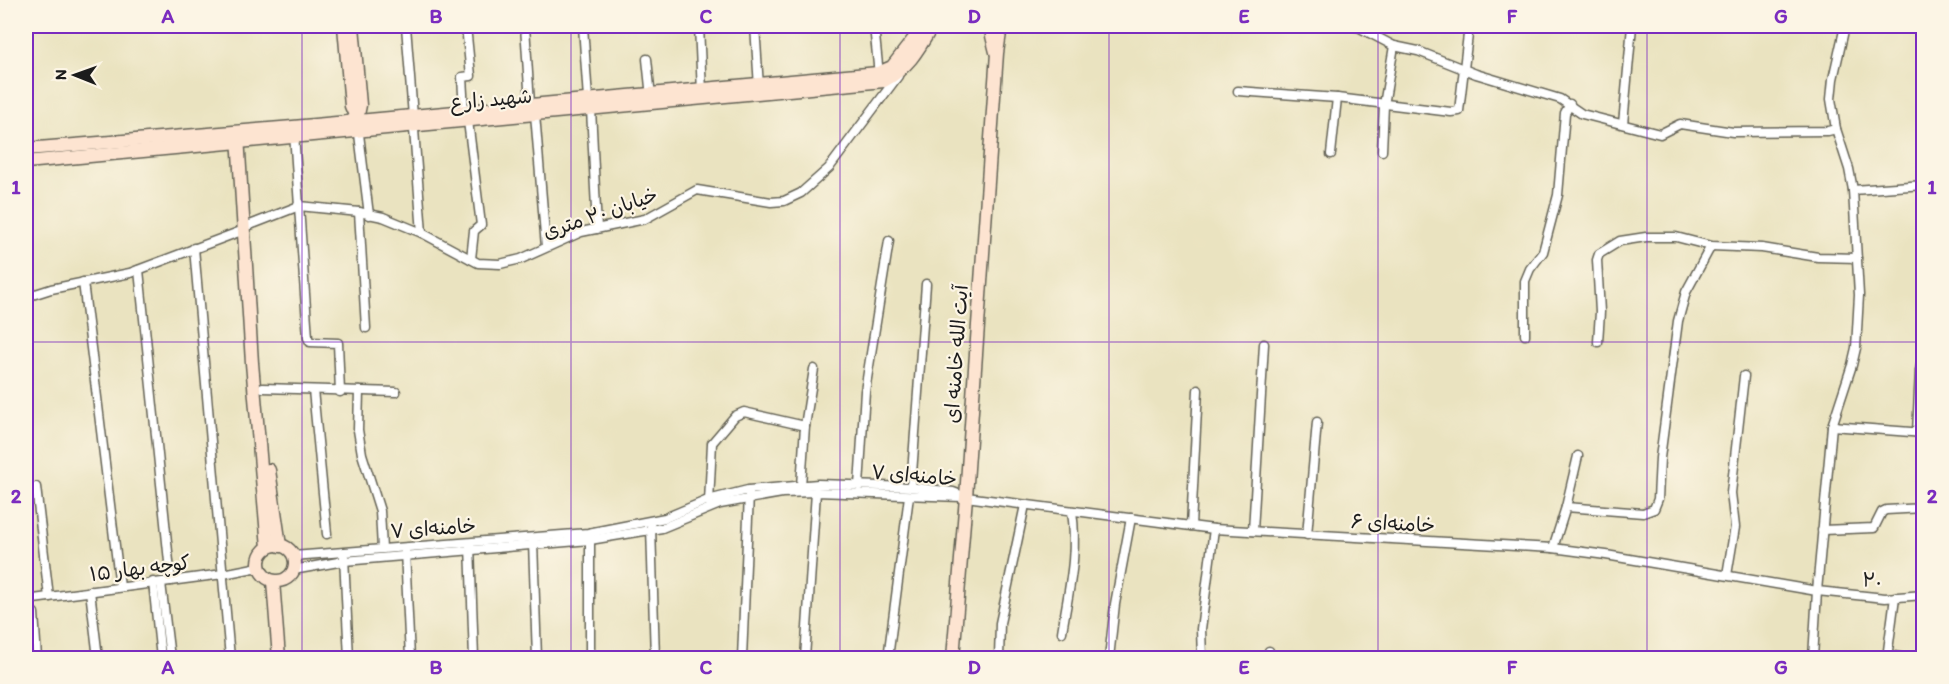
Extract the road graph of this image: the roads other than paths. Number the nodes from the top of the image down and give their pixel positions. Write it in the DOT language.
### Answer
graph roads {
  1 [pos="344,26"];
  2 [pos="353,26"];
  3 [pos="406,26"];
  4 [pos="466,26"];
  5 [pos="525,26"];
  6 [pos="583,26"];
  7 [pos="699,26"];
  8 [pos="755,26"];
  9 [pos="874,26"];
  10 [pos="924,26"];
  11 [pos="932,26"];
  12 [pos="1056,26"];
  13 [pos="1090,26"];
  14 [pos="1349,26"];
  15 [pos="1469,26"];
  16 [pos="1632,26"];
  17 [pos="1845,26"];
  18 [pos="1001,27"];
  19 [pos="1394,46"];
  20 [pos="647,59"];
  21 [pos="899,66"];
  22 [pos="1463,68"];
  23 [pos="879,77"];
  24 [pos="759,88"];
  25 [pos="1238,91"];
  26 [pos="702,94"];
  27 [pos="651,98"];
  28 [pos="1337,98"];
  29 [pos="590,104"];
  30 [pos="1570,104"];
  31 [pos="1384,105"];
  32 [pos="533,109"];
  33 [pos="466,116"];
  34 [pos="414,121"];
  35 [pos="1623,124"];
  36 [pos="358,126"];
  37 [pos="1836,129"];
  38 [pos="294,132"];
  39 [pos="242,136"];
  40 [pos="26,149"];
  41 [pos="1382,151"];
  42 [pos="1330,154"];
  43 [pos="26,162"];
  44 [pos="1923,185"];
  45 [pos="1853,190"];
  46 [pos="299,206"];
  47 [pos="359,212"];
  48 [pos="369,215"];
  49 [pos="247,227"];
  50 [pos="597,229"];
  51 [pos="422,233"];
  52 [pos="889,241"];
  53 [pos="1711,246"];
  54 [pos="546,247"];
  55 [pos="194,248"];
  56 [pos="1857,258"];
  57 [pos="471,259"];
  58 [pos="139,270"];
  59 [pos="83,282"];
  60 [pos="926,284"];
  61 [pos="26,297"];
  62 [pos="366,328"];
  63 [pos="1525,335"];
  64 [pos="1598,342"];
  65 [pos="1264,344"];
  66 [pos="1923,364"];
  67 [pos="814,369"];
  68 [pos="1744,376"];
  69 [pos="263,388"];
  70 [pos="313,390"];
  71 [pos="1198,390"];
  72 [pos="359,391"];
  73 [pos="340,392"];
  74 [pos="396,392"];
  75 [pos="1317,422"];
  76 [pos="805,426"];
  77 [pos="1832,426"];
  78 [pos="1920,433"];
  79 [pos="1578,456"];
  80 [pos="801,486"];
  81 [pos="859,486"];
  82 [pos="36,487"];
  83 [pos="816,492"];
  84 [pos="910,492"];
  85 [pos="749,494"];
  86 [pos="966,496"];
  87 [pos="710,504"];
  88 [pos="1025,505"];
  89 [pos="1566,507"];
  90 [pos="1923,508"];
  91 [pos="1072,511"];
  92 [pos="1131,518"];
  93 [pos="651,526"];
  94 [pos="1191,526"];
  95 [pos="1214,529"];
  96 [pos="1822,530"];
  97 [pos="1253,531"];
  98 [pos="327,534"];
  99 [pos="1307,535"];
  100 [pos="590,540"];
  101 [pos="533,541"];
  102 [pos="470,546"];
  103 [pos="274,547"];
  104 [pos="1553,548"];
  105 [pos="382,549"];
  106 [pos="405,552"];
  107 [pos="293,556"];
  108 [pos="344,557"];
  109 [pos="259,567"];
  110 [pos="293,570"];
  111 [pos="223,574"];
  112 [pos="1727,575"];
  113 [pos="171,581"];
  114 [pos="277,581"];
  115 [pos="157,582"];
  116 [pos="120,587"];
  117 [pos="90,591"];
  118 [pos="1817,591"];
  119 [pos="1923,595"];
  120 [pos="49,597"];
  121 [pos="1895,597"];
  122 [pos="26,600"];
  123 [pos="34,613"];
  124 [pos="1062,632"];
  125 [pos="1887,657"];
  126 [pos="38,658"];
  127 [pos="98,658"];
  128 [pos="161,658"];
  129 [pos="170,658"];
  130 [pos="230,658"];
  131 [pos="279,658"];
  132 [pos="285,658"];
  133 [pos="349,658"];
  134 [pos="410,658"];
  135 [pos="474,658"];
  136 [pos="537,658"];
  137 [pos="590,658"];
  138 [pos="655,658"];
  139 [pos="742,658"];
  140 [pos="805,658"];
  141 [pos="888,658"];
  142 [pos="952,658"];
  143 [pos="999,658"];
  144 [pos="1109,658"];
  145 [pos="1202,658"];
  146 [pos="1813,658"];
  147 [pos="1905,658"];
  1 -- 36 [label="street"];
  2 -- 36 [label="street"];
  3 -- 34 [label="street"];
  4 -- 33 [label="street"];
  5 -- 32 [label="street"];
  6 -- 29 [label="street"];
  7 -- 26 [label="street"];
  8 -- 24 [label="street"];
  9 -- 23 [label="street"];
  10 -- 21 [label="street, شهید زارع"];
  11 -- 21 [label="street, شهید زارع"];
  12 -- 13 [label="street"];
  14 -- 19 [label="street"];
  15 -- 22 [label="street"];
  16 -- 35 [label="street"];
  17 -- 37 [label="street"];
  18 -- 86 [label="street, آیت الله خامنه ای"];
  19 -- 22 [label="street"];
  19 -- 31 [label="street"];
  20 -- 27 [label="street"];
  21 -- 23 [label="street, شهید زارع"];
  21 -- 50 [label="street, خیابان ۲۰ متری"];
  22 -- 30 [label="street"];
  22 -- 31 [label="street"];
  23 -- 24 [label="street, شهید زارع"];
  24 -- 26 [label="street, شهید زارع"];
  25 -- 28 [label="street"];
  26 -- 27 [label="street, شهید زارع"];
  27 -- 29 [label="street, شهید زارع"];
  28 -- 31 [label="street"];
  28 -- 42 [label="street"];
  29 -- 32 [label="street, شهید زارع"];
  29 -- 50 [label="street"];
  30 -- 35 [label="street"];
  30 -- 63 [label="street"];
  31 -- 41 [label="street"];
  32 -- 33 [label="street, شهید زارع"];
  32 -- 54 [label="street"];
  33 -- 34 [label="street, شهید زارع"];
  33 -- 57 [label="street"];
  34 -- 36 [label="street, شهید زارع"];
  34 -- 51 [label="street"];
  35 -- 37 [label="street"];
  36 -- 38 [label="street, شهید زارع"];
  36 -- 48 [label="street"];
  37 -- 45 [label="street"];
  38 -- 39 [label="street, شهید زارع"];
  38 -- 46 [label="street"];
  39 -- 40 [label="street, شهید زارع"];
  39 -- 43 [label="street, شهید زارع"];
  39 -- 49 [label="street"];
  44 -- 45 [label="street"];
  45 -- 56 [label="street"];
  46 -- 47 [label="street, خیابان ۲۰ متری"];
  46 -- 49 [label="street, خیابان ۲۰ متری"];
  46 -- 73 [label="street"];
  47 -- 48 [label="street, خیابان ۲۰ متری"];
  47 -- 62 [label="street"];
  48 -- 51 [label="street, خیابان ۲۰ متری"];
  49 -- 55 [label="street"];
  49 -- 69 [label="street"];
  49 -- 103 [label="street"];
  50 -- 54 [label="street, خیابان ۲۰ متری"];
  51 -- 57 [label="street, خیابان ۲۰ متری"];
  52 -- 81 [label="street"];
  53 -- 56 [label="street"];
  53 -- 64 [label="street"];
  53 -- 89 [label="street"];
  54 -- 57 [label="street, خیابان ۲۰ متری"];
  55 -- 58 [label="street"];
  55 -- 111 [label="street"];
  56 -- 77 [label="street"];
  58 -- 59 [label="street"];
  58 -- 113 [label="street"];
  59 -- 61 [label="street"];
  59 -- 116 [label="street"];
  60 -- 84 [label="street"];
  65 -- 97 [label="street"];
  66 -- 78 [label="street"];
  67 -- 76 [label="street"];
  68 -- 112 [label="street"];
  69 -- 70 [label="street"];
  69 -- 103 [label="street"];
  70 -- 73 [label="street"];
  70 -- 98 [label="street"];
  71 -- 94 [label="street"];
  72 -- 73 [label="street"];
  72 -- 74 [label="street"];
  72 -- 105 [label="street"];
  75 -- 99 [label="street"];
  76 -- 80 [label="street"];
  76 -- 87 [label="street"];
  77 -- 78 [label="street"];
  77 -- 96 [label="street"];
  79 -- 89 [label="street"];
  80 -- 81 [label="street, خامنه‌ای ۷"];
  80 -- 85 [label="street, خامنه‌ای ۷"];
  81 -- 84 [label="street, خامنه‌ای ۷"];
  82 -- 120 [label="street"];
  83 -- 84 [label="street, خامنه‌ای ۷"];
  83 -- 85 [label="street, خامنه‌ای ۷"];
  83 -- 140 [label="street"];
  84 -- 86 [label="street, خامنه‌ای ۷"];
  84 -- 141 [label="street"];
  85 -- 87 [label="street, خامنه‌ای ۷"];
  85 -- 139 [label="street"];
  86 -- 88 [label="street, خامنه‌ای ۶"];
  86 -- 142 [label="street, آیت الله خامنه ای"];
  87 -- 93 [label="street, خامنه‌ای ۷"];
  88 -- 91 [label="street, خامنه‌ای ۶"];
  88 -- 143 [label="street"];
  89 -- 104 [label="street"];
  90 -- 96 [label="street"];
  91 -- 92 [label="street, خامنه‌ای ۶"];
  91 -- 124 [label="street"];
  92 -- 94 [label="street, خامنه‌ای ۶"];
  92 -- 144 [label="street"];
  93 -- 100 [label="street, خامنه‌ای ۷"];
  93 -- 101 [label="street, خامنه‌ای ۷"];
  93 -- 138 [label="street"];
  94 -- 95 [label="street, خامنه‌ای ۶"];
  95 -- 97 [label="street, خامنه‌ای ۶"];
  95 -- 145 [label="street"];
  96 -- 118 [label="street"];
  97 -- 99 [label="street, خامنه‌ای ۶"];
  99 -- 104 [label="street, خامنه‌ای ۶"];
  100 -- 101 [label="street, خامنه‌ای ۷"];
  100 -- 137 [label="street"];
  101 -- 102 [label="street, خامنه‌ای ۷"];
  101 -- 136 [label="street"];
  102 -- 106 [label="street, خامنه‌ای ۷"];
  102 -- 135 [label="street"];
  103 -- 107 [label="street"];
  103 -- 109 [label="street"];
  104 -- 112 [label="street, خامنه‌ای ۶"];
  105 -- 106 [label="street, خامنه‌ای ۷"];
  105 -- 108 [label="street, خامنه‌ای ۷"];
  106 -- 108 [label="street, خامنه‌ای ۷"];
  106 -- 134 [label="street"];
  107 -- 108 [label="street, خامنه‌ای ۷"];
  107 -- 110 [label="street"];
  108 -- 110 [label="street, خامنه‌ای ۷"];
  108 -- 133 [label="street"];
  109 -- 111 [label="street, کوچه بهار ۱۵"];
  109 -- 114 [label="street"];
  110 -- 114 [label="street"];
  111 -- 113 [label="street, کوچه بهار ۱۵"];
  111 -- 130 [label="street"];
  112 -- 118 [label="street, خامنه‌ای ۶"];
  113 -- 115 [label="street, کوچه بهار ۱۵"];
  114 -- 131 [label="street"];
  114 -- 132 [label="street"];
  115 -- 116 [label="street, کوچه بهار ۱۵"];
  115 -- 128 [label="street"];
  115 -- 129 [label="street"];
  116 -- 117 [label="street, کوچه بهار ۱۵"];
  117 -- 120 [label="street, کوچه بهار ۱۵"];
  117 -- 127 [label="street"];
  118 -- 121 [label="street, ۲۰"];
  118 -- 146 [label="street"];
  119 -- 121 [label="street, ۲۰"];
  120 -- 122 [label="street, کوچه بهار ۱۵"];
  121 -- 125 [label="street"];
  123 -- 126 [label="street"];
  125 -- 147 [label="street"];
}
